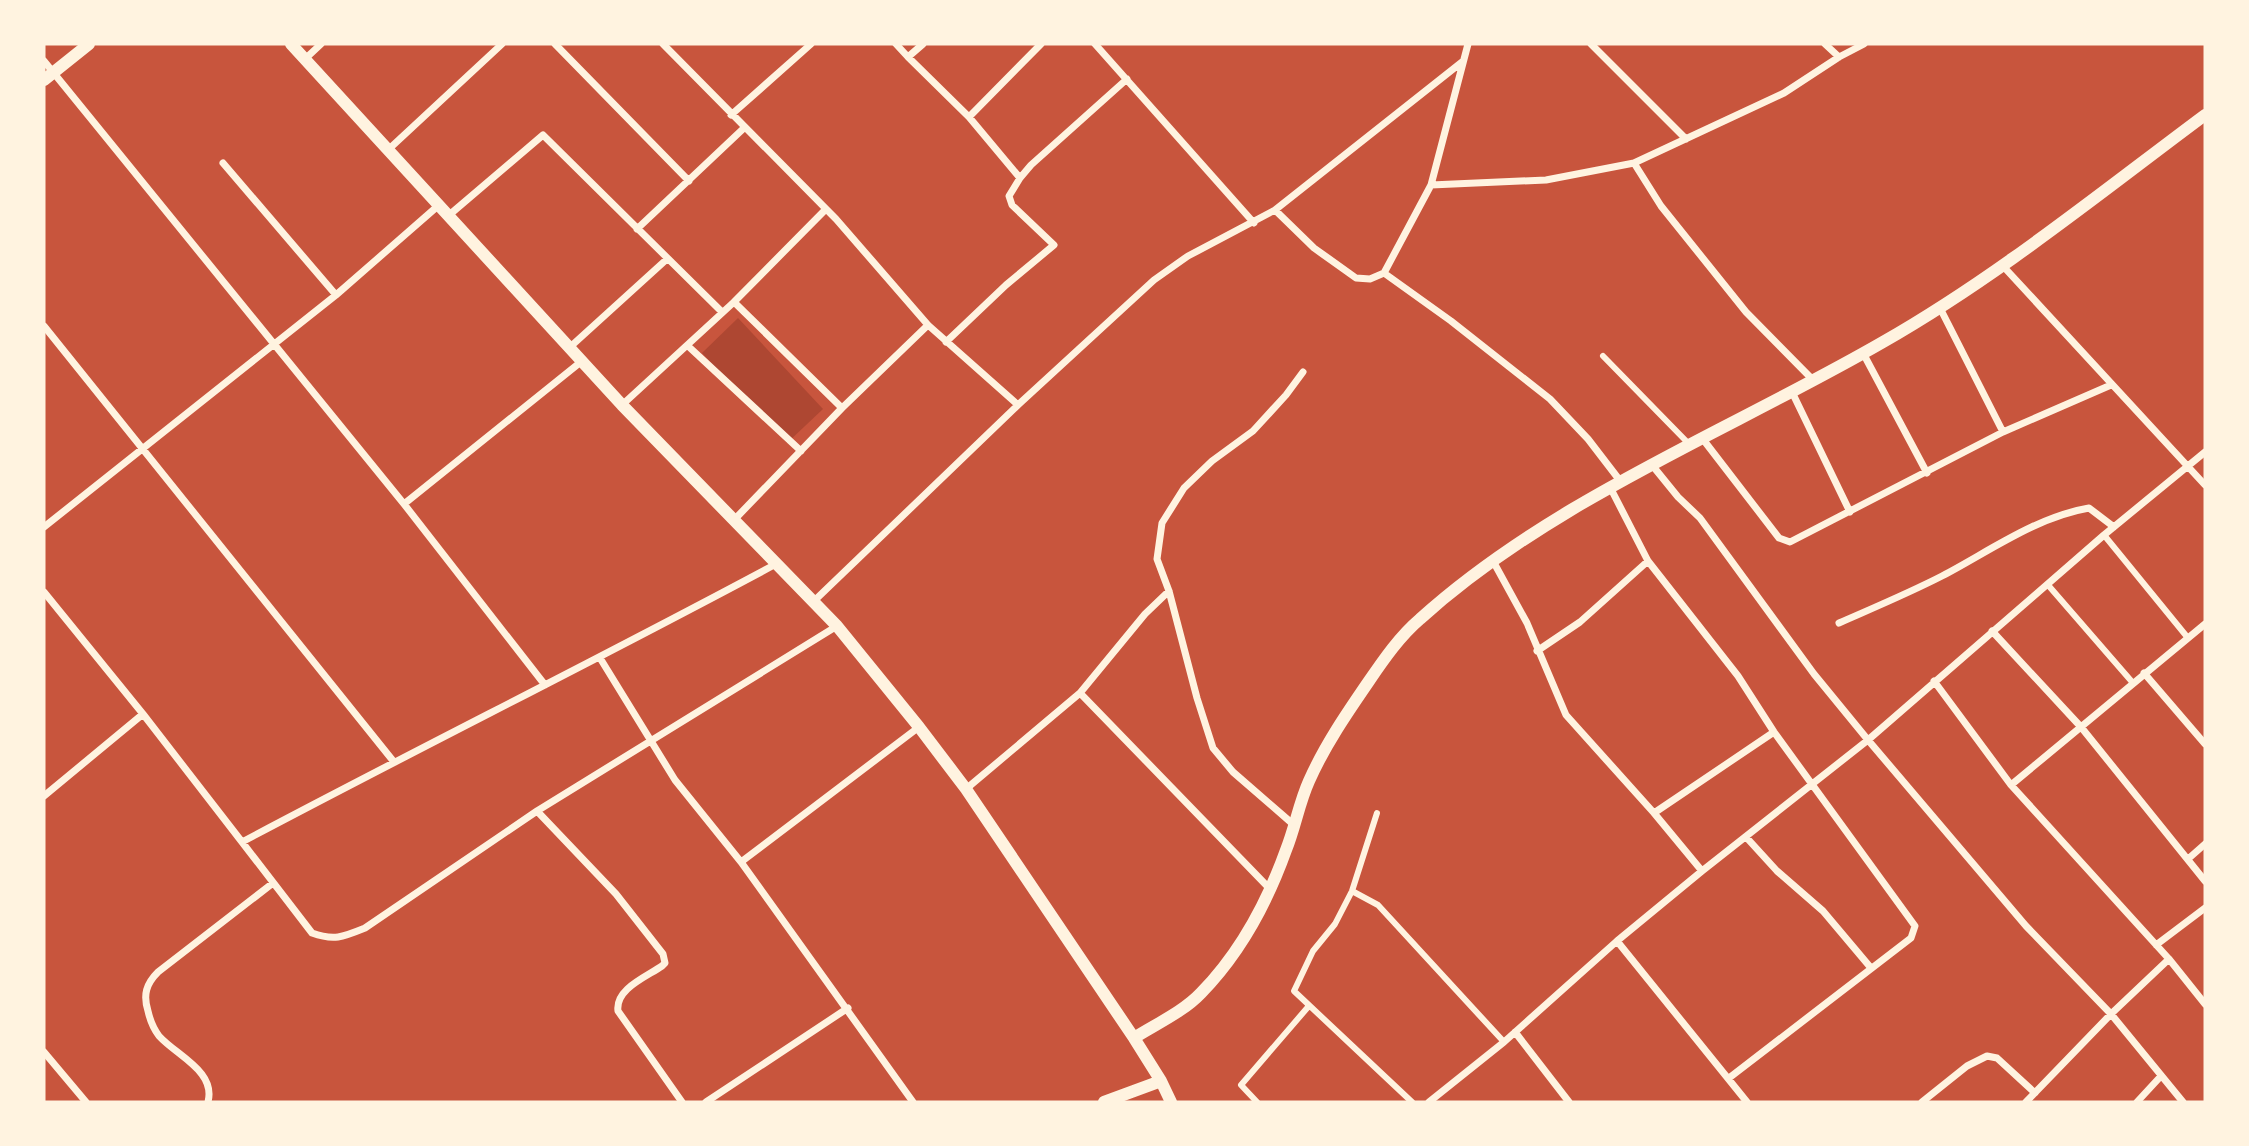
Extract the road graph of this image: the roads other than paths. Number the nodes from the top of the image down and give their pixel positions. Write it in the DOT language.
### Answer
graph roads {
  1 [pos="89,44"];
  2 [pos="291,44"];
  3 [pos="321,44"];
  4 [pos="502,44"];
  5 [pos="555,44"];
  6 [pos="663,44"];
  7 [pos="811,44"];
  8 [pos="896,44"];
  9 [pos="923,44"];
  10 [pos="1041,44"];
  11 [pos="1095,44"];
  12 [pos="1468,44"];
  13 [pos="1591,44"];
  14 [pos="1825,44"];
  15 [pos="1864,44"];
  16 [pos="908,57"];
  17 [pos="1839,57"];
  18 [pos="305,59"];
  19 [pos="44,61"];
  20 [pos="1462,62"];
  21 [pos="48,76"];
  22 [pos="1127,79"];
  23 [pos="731,115"];
  24 [pos="2205,115"];
  25 [pos="969,117"];
  26 [pos="744,128"];
  27 [pos="1686,139"];
  28 [pos="389,149"];
  29 [pos="223,163"];
  30 [pos="1634,163"];
  31 [pos="1020,178"];
  32 [pos="689,181"];
  33 [pos="1431,185"];
  34 [pos="439,205"];
  35 [pos="826,209"];
  36 [pos="1275,210"];
  37 [pos="448,216"];
  38 [pos="1254,222"];
  39 [pos="637,229"];
  40 [pos="667,259"];
  41 [pos="2002,265"];
  42 [pos="1384,274"];
  43 [pos="336,295"];
  44 [pos="734,302"];
  45 [pos="1940,308"];
  46 [pos="722,313"];
  47 [pos="928,325"];
  48 [pos="44,326"];
  49 [pos="946,342"];
  50 [pos="274,343"];
  51 [pos="688,346"];
  52 [pos="569,348"];
  53 [pos="1863,353"];
  54 [pos="1603,355"];
  55 [pos="582,361"];
  56 [pos="1303,372"];
  57 [pos="1813,380"];
  58 [pos="2111,385"];
  59 [pos="1792,392"];
  60 [pos="622,405"];
  61 [pos="1018,405"];
  62 [pos="842,408"];
  63 [pos="2003,432"];
  64 [pos="1702,438"];
  65 [pos="1690,445"];
  66 [pos="142,449"];
  67 [pos="801,451"];
  68 [pos="2205,452"];
  69 [pos="1652,465"];
  70 [pos="2188,466"];
  71 [pos="1927,473"];
  72 [pos="1616,485"];
  73 [pos="2205,485"];
  74 [pos="404,504"];
  75 [pos="1850,512"];
  76 [pos="734,520"];
  77 [pos="44,527"];
  78 [pos="2114,527"];
  79 [pos="2104,535"];
  80 [pos="1493,561"];
  81 [pos="1648,561"];
  82 [pos="776,564"];
  83 [pos="2048,585"];
  84 [pos="1170,591"];
  85 [pos="44,592"];
  86 [pos="813,602"];
  87 [pos="1839,623"];
  88 [pos="2205,624"];
  89 [pos="837,626"];
  90 [pos="1992,631"];
  91 [pos="2188,638"];
  92 [pos="1537,651"];
  93 [pos="600,658"];
  94 [pos="2144,673"];
  95 [pos="1934,681"];
  96 [pos="2133,683"];
  97 [pos="545,685"];
  98 [pos="1080,693"];
  99 [pos="144,714"];
  100 [pos="919,727"];
  101 [pos="2081,727"];
  102 [pos="1774,732"];
  103 [pos="651,740"];
  104 [pos="1868,740"];
  105 [pos="2205,744"];
  106 [pos="394,762"];
  107 [pos="1811,785"];
  108 [pos="2011,785"];
  109 [pos="966,789"];
  110 [pos="44,796"];
  111 [pos="537,811"];
  112 [pos="1377,813"];
  113 [pos="1654,813"];
  114 [pos="1294,825"];
  115 [pos="1746,837"];
  116 [pos="242,842"];
  117 [pos="2205,844"];
  118 [pos="2188,859"];
  119 [pos="741,862"];
  120 [pos="1702,871"];
  121 [pos="2205,881"];
  122 [pos="273,883"];
  123 [pos="1270,889"];
  124 [pos="1352,891"];
  125 [pos="2205,908"];
  126 [pos="1617,941"];
  127 [pos="2156,945"];
  128 [pos="2169,959"];
  129 [pos="1871,968"];
  130 [pos="2205,1003"];
  131 [pos="1308,1007"];
  132 [pos="848,1008"];
  133 [pos="2111,1014"];
  134 [pos="1515,1032"];
  135 [pos="1134,1038"];
  136 [pos="1504,1042"];
  137 [pos="44,1052"];
  138 [pos="2161,1076"];
  139 [pos="1729,1078"];
  140 [pos="1161,1081"];
  141 [pos="2035,1093"];
  142 [pos="86,1102"];
  143 [pos="208,1102"];
  144 [pos="682,1102"];
  145 [pos="706,1102"];
  146 [pos="913,1102"];
  147 [pos="1104,1102"];
  148 [pos="1171,1102"];
  149 [pos="1256,1102"];
  150 [pos="1412,1102"];
  151 [pos="1429,1102"];
  152 [pos="1569,1102"];
  153 [pos="1747,1102"];
  154 [pos="1922,1102"];
  155 [pos="2026,1102"];
  156 [pos="2137,1102"];
  157 [pos="2183,1102"];
  1 -- 21 [label="street"];
  2 -- 18 [label="street"];
  3 -- 18 [label="street"];
  4 -- 28 [label="street"];
  5 -- 32 [label="street"];
  6 -- 23 [label="street"];
  7 -- 23 [label="street"];
  8 -- 16 [label="street"];
  9 -- 16 [label="street"];
  10 -- 25 [label="street"];
  11 -- 22 [label="street"];
  12 -- 20 [label="street"];
  13 -- 27 [label="street"];
  14 -- 17 [label="street"];
  15 -- 17 [label="street"];
  16 -- 25 [label="street"];
  17 -- 27 [label="street"];
  18 -- 28 [label="street"];
  19 -- 21 [label="street"];
  20 -- 33 [label="street"];
  20 -- 36 [label="street"];
  21 -- 50 [label="street"];
  22 -- 31 [label="street"];
  22 -- 38 [label="street"];
  23 -- 26 [label="street"];
  24 -- 41 [label="street"];
  25 -- 31 [label="street"];
  26 -- 32 [label="street"];
  26 -- 35 [label="street"];
  27 -- 30 [label="street"];
  28 -- 34 [label="street"];
  29 -- 43 [label="street"];
  30 -- 33 [label="street"];
  30 -- 57 [label="street"];
  31 -- 49 [label="street"];
  32 -- 39 [label="street"];
  33 -- 42 [label="street"];
  34 -- 37 [label="street"];
  34 -- 43 [label="street"];
  35 -- 44 [label="street"];
  35 -- 47 [label="street"];
  36 -- 38 [label="street"];
  36 -- 42 [label="street"];
  37 -- 39 [label="street"];
  37 -- 52 [label="street"];
  38 -- 61 [label="street"];
  39 -- 40 [label="street"];
  40 -- 46 [label="street"];
  40 -- 52 [label="street"];
  41 -- 45 [label="street"];
  41 -- 58 [label="street"];
  42 -- 72 [label="street"];
  43 -- 50 [label="street"];
  44 -- 46 [label="street"];
  44 -- 62 [label="street"];
  45 -- 53 [label="street"];
  45 -- 63 [label="street"];
  46 -- 51 [label="street"];
  47 -- 49 [label="street"];
  47 -- 62 [label="street"];
  48 -- 66 [label="street"];
  49 -- 61 [label="street"];
  50 -- 66 [label="street"];
  50 -- 74 [label="street"];
  51 -- 60 [label="street"];
  51 -- 67 [label="street"];
  52 -- 55 [label="street"];
  53 -- 57 [label="street"];
  53 -- 71 [label="street"];
  54 -- 65 [label="street"];
  55 -- 60 [label="street"];
  55 -- 74 [label="street"];
  56 -- 84 [label="street"];
  57 -- 59 [label="street"];
  58 -- 63 [label="street"];
  58 -- 70 [label="street"];
  59 -- 64 [label="street"];
  59 -- 75 [label="street"];
  60 -- 76 [label="street"];
  61 -- 86 [label="street"];
  62 -- 67 [label="street"];
  63 -- 71 [label="street"];
  64 -- 65 [label="street"];
  64 -- 75 [label="street"];
  65 -- 69 [label="street"];
  66 -- 77 [label="street"];
  66 -- 106 [label="street"];
  67 -- 76 [label="street"];
  68 -- 70 [label="street"];
  69 -- 72 [label="street"];
  69 -- 104 [label="street"];
  70 -- 73 [label="street"];
  70 -- 78 [label="street"];
  71 -- 75 [label="street"];
  72 -- 80 [label="street"];
  72 -- 81 [label="street"];
  74 -- 97 [label="street"];
  76 -- 82 [label="street"];
  78 -- 79 [label="street"];
  78 -- 87 [label="street"];
  79 -- 83 [label="street"];
  79 -- 91 [label="street"];
  80 -- 92 [label="street"];
  80 -- 114 [label="street"];
  81 -- 92 [label="street"];
  81 -- 102 [label="street"];
  82 -- 86 [label="street"];
  82 -- 93 [label="street"];
  83 -- 90 [label="street"];
  83 -- 96 [label="street"];
  84 -- 98 [label="street"];
  84 -- 114 [label="street"];
  85 -- 99 [label="street"];
  86 -- 89 [label="street"];
  88 -- 91 [label="street"];
  89 -- 100 [label="street"];
  89 -- 103 [label="street"];
  90 -- 95 [label="street"];
  90 -- 101 [label="street"];
  91 -- 94 [label="street"];
  92 -- 113 [label="street"];
  93 -- 97 [label="street"];
  93 -- 103 [label="street"];
  94 -- 96 [label="street"];
  94 -- 105 [label="street"];
  95 -- 104 [label="street"];
  95 -- 108 [label="street"];
  96 -- 101 [label="street"];
  97 -- 106 [label="street"];
  98 -- 109 [label="street"];
  98 -- 123 [label="street"];
  99 -- 110 [label="street"];
  99 -- 116 [label="street"];
  100 -- 109 [label="street"];
  100 -- 119 [label="street"];
  101 -- 108 [label="street"];
  101 -- 118 [label="street"];
  102 -- 107 [label="street"];
  102 -- 113 [label="street"];
  103 -- 111 [label="street"];
  103 -- 119 [label="street"];
  104 -- 107 [label="street"];
  104 -- 133 [label="street"];
  106 -- 116 [label="street"];
  107 -- 115 [label="street"];
  107 -- 129 [label="street"];
  108 -- 127 [label="street"];
  109 -- 135 [label="street"];
  111 -- 122 [label="street"];
  111 -- 144 [label="street"];
  112 -- 124 [label="street"];
  113 -- 120 [label="street"];
  114 -- 123 [label="street"];
  115 -- 120 [label="street"];
  115 -- 129 [label="street"];
  116 -- 122 [label="street"];
  117 -- 118 [label="street"];
  118 -- 121 [label="street"];
  119 -- 132 [label="street"];
  120 -- 126 [label="street"];
  122 -- 143 [label="street"];
  123 -- 135 [label="street"];
  124 -- 131 [label="street"];
  124 -- 136 [label="street"];
  125 -- 127 [label="street"];
  126 -- 134 [label="street"];
  126 -- 139 [label="street"];
  127 -- 128 [label="street"];
  128 -- 130 [label="street"];
  128 -- 133 [label="street"];
  129 -- 139 [label="street"];
  131 -- 149 [label="street"];
  131 -- 150 [label="street"];
  132 -- 145 [label="street"];
  132 -- 146 [label="street"];
  133 -- 138 [label="street"];
  133 -- 141 [label="street"];
  134 -- 136 [label="street"];
  134 -- 152 [label="street"];
  135 -- 140 [label="street"];
  136 -- 151 [label="street"];
  137 -- 142 [label="street"];
  138 -- 156 [label="street"];
  138 -- 157 [label="street"];
  139 -- 153 [label="street"];
  140 -- 147 [label="street"];
  140 -- 148 [label="street"];
  141 -- 154 [label="street"];
  141 -- 155 [label="street"];
}
